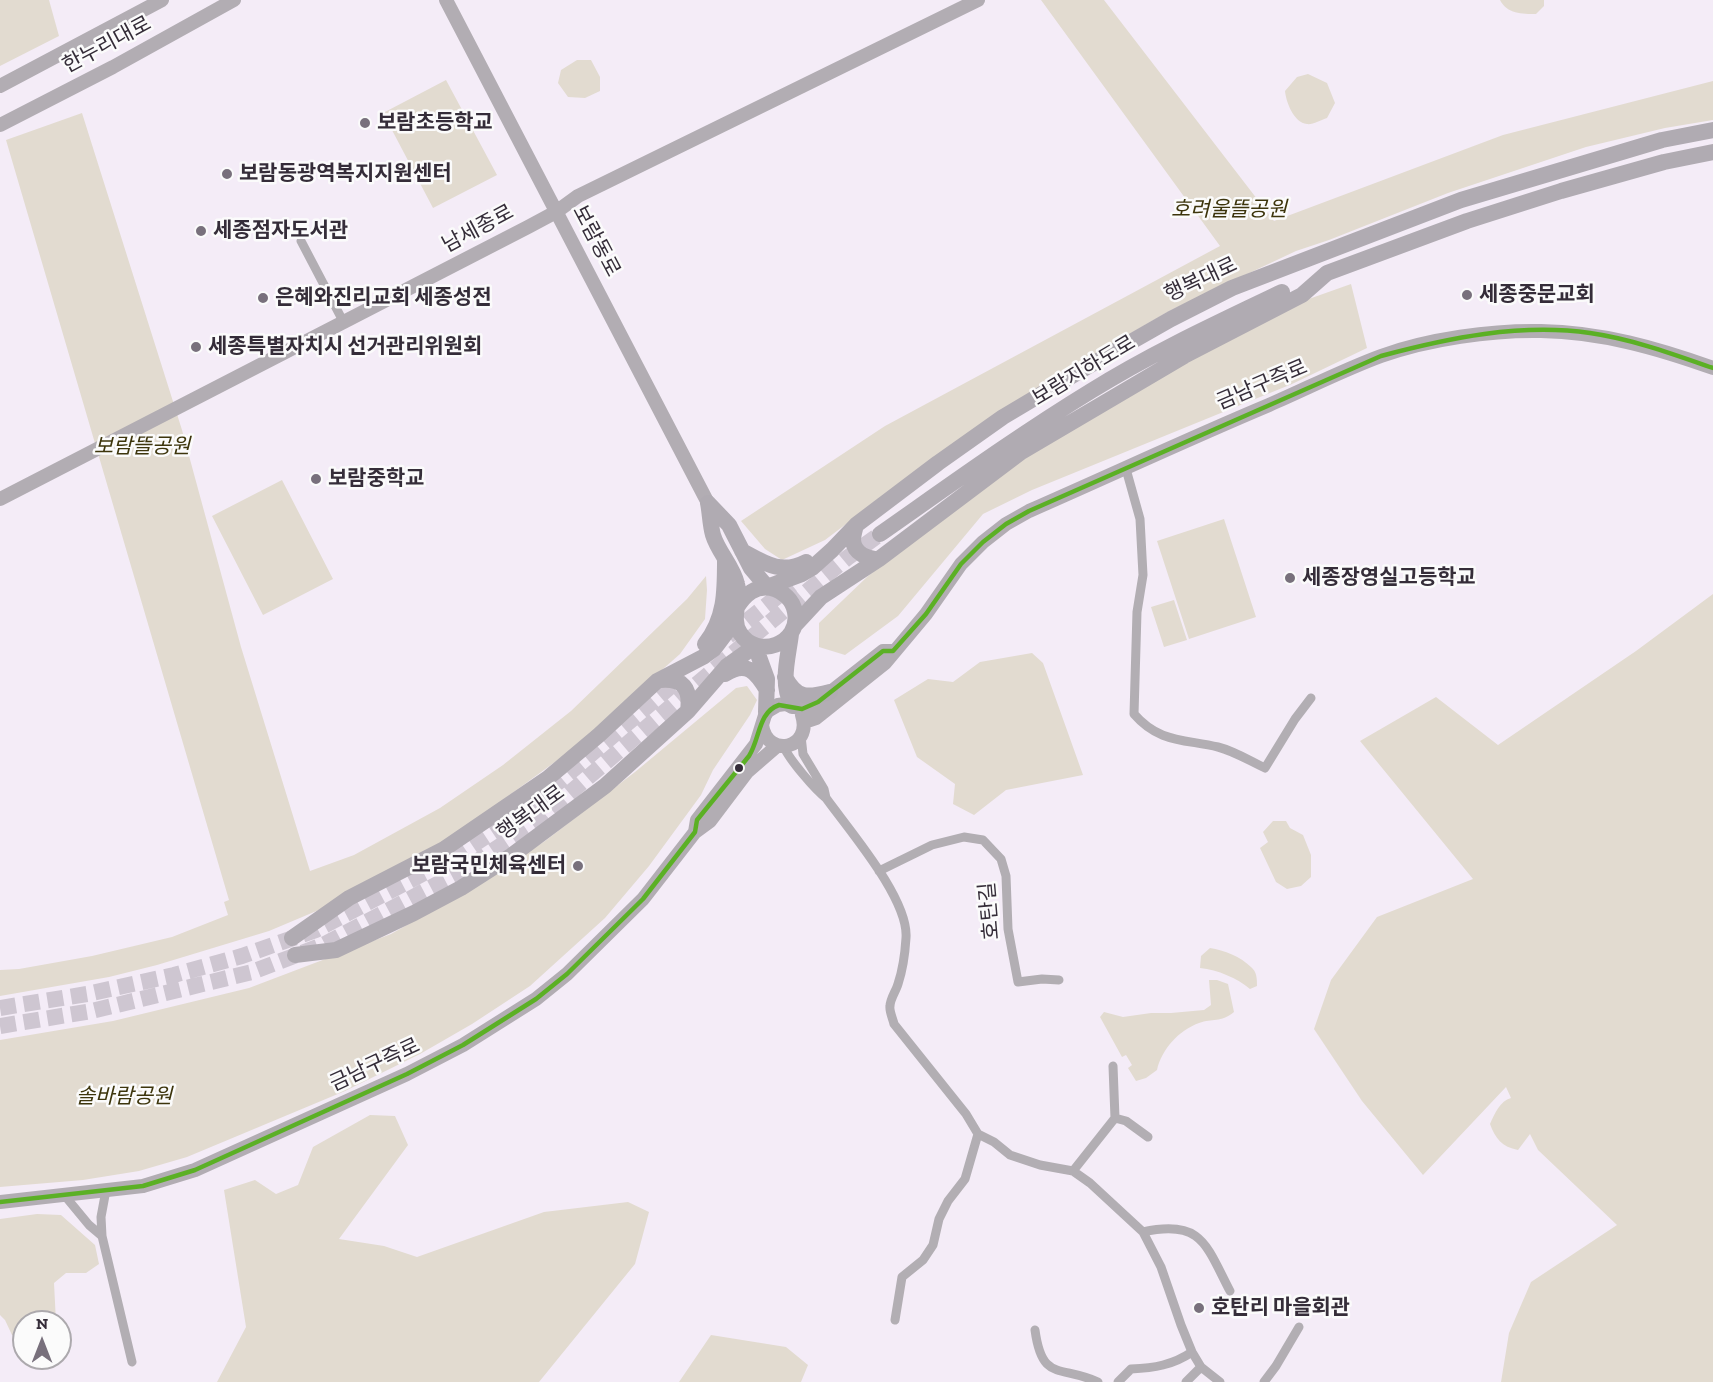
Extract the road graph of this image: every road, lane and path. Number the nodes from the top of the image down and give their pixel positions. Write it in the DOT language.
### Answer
graph roads {
  1 [pos="162,0"];
  2 [pos="234,0"];
  3 [pos="447,0"];
  4 [pos="978,0"];
  5 [pos="0,86"];
  6 [pos="0,125"];
  7 [pos="1713,130"];
  8 [pos="1713,152"];
  9 [pos="556,212"];
  10 [pos="301,241"];
  11 [pos="1318,256"];
  12 [pos="1327,273"];
  13 [pos="344,323"];
  14 [pos="1713,368"];
  15 [pos="1126,469"];
  16 [pos="0,499"];
  17 [pos="708,503"];
  18 [pos="853,528"];
  19 [pos="742,551"];
  20 [pos="725,559"];
  21 [pos="879,559"];
  22 [pos="767,587"];
  23 [pos="736,612"];
  24 [pos="793,630"];
  25 [pos="755,646"];
  26 [pos="893,651"];
  27 [pos="784,676"];
  28 [pos="657,681"];
  29 [pos="712,682"];
  30 [pos="767,690"];
  31 [pos="830,693"];
  32 [pos="1311,698"];
  33 [pos="792,706"];
  34 [pos="688,711"];
  35 [pos="764,719"];
  36 [pos="803,729"];
  37 [pos="781,746"];
  38 [pos="826,798"];
  39 [pos="695,832"];
  40 [pos="879,871"];
  41 [pos="292,938"];
  42 [pos="295,955"];
  43 [pos="1059,980"];
  44 [pos="1113,1066"];
  45 [pos="1115,1119"];
  46 [pos="978,1134"];
  47 [pos="1148,1137"];
  48 [pos="1072,1171"];
  49 [pos="106,1190"];
  50 [pos="64,1196"];
  51 [pos="0,1202"];
  52 [pos="1143,1232"];
  53 [pos="102,1236"];
  54 [pos="1230,1291"];
  55 [pos="895,1320"];
  56 [pos="1299,1327"];
  57 [pos="1035,1330"];
  58 [pos="1192,1352"];
  59 [pos="132,1362"];
  60 [pos="1201,1367"];
  61 [pos="1098,1382"];
  62 [pos="1118,1382"];
  63 [pos="1186,1382"];
  64 [pos="1220,1382"];
  65 [pos="1264,1382"];
  1 -- 5 [label="main road, 한누리대로"];
  2 -- 6 [label="main road, 한누리대로"];
  3 -- 9 [label="main road, 보람동로"];
  4 -- 9 [label="main road, 남세종로"];
  7 -- 11 [label="highway, 행복대로"];
  8 -- 12 [label="highway"];
  9 -- 13 [label="main road, 남세종로"];
  9 -- 17 [label="main road, 보람동로"];
  10 -- 13 [label="street"];
  11 -- 12 [label="highway, 보람지하도로"];
  11 -- 18 [label="highway, 행복대로"];
  12 -- 21 [label="highway"];
  13 -- 16 [label="main road, 남세종로"];
  14 -- 15 [label="main road, 금남구즉로"];
  15 -- 26 [label="main road, 금남구즉로"];
  15 -- 32 [label="street"];
  17 -- 19 [label="highway"];
  17 -- 20 [label="highway"];
  18 -- 19 [label="highway"];
  18 -- 21 [label="highway"];
  18 -- 22 [label="highway, 행복대로"];
  19 -- 22 [label="highway"];
  20 -- 23 [label="highway"];
  20 -- 28 [label="highway"];
  21 -- 24 [label="highway"];
  22 -- 23 [label="highway"];
  22 -- 24 [label="highway"];
  23 -- 25 [label="highway"];
  23 -- 28 [label="highway, 행복대로"];
  24 -- 25 [label="highway"];
  24 -- 27 [label="highway"];
  25 -- 29 [label="highway, 행복대로"];
  25 -- 30 [label="highway"];
  26 -- 31 [label="main road, 금남구즉로"];
  26 -- 36 [label="main road, 금남구즉로"];
  27 -- 31 [label="highway"];
  27 -- 33 [label="highway"];
  28 -- 34 [label="highway"];
  28 -- 41 [label="highway, 행복대로"];
  29 -- 30 [label="highway"];
  29 -- 34 [label="highway, 행복대로"];
  30 -- 35 [label="highway"];
  31 -- 33 [label="main road, 금남구즉로"];
  33 -- 35 [label="main road"];
  33 -- 36 [label="main road"];
  34 -- 42 [label="highway, 행복대로"];
  35 -- 37 [label="main road"];
  35 -- 39 [label="main road, 금남구즉로"];
  36 -- 37 [label="main road"];
  36 -- 38 [label="street"];
  37 -- 38 [label="street"];
  37 -- 39 [label="main road, 금남구즉로"];
  38 -- 40 [label="street"];
  39 -- 49 [label="main road, 금남구즉로"];
  40 -- 43 [label="street, 호탄길"];
  40 -- 46 [label="street"];
  44 -- 45 [label="street"];
  45 -- 47 [label="street"];
  45 -- 48 [label="street"];
  46 -- 48 [label="street"];
  46 -- 55 [label="street"];
  48 -- 52 [label="street"];
  49 -- 50 [label="main road, 금남구즉로"];
  49 -- 53 [label="street"];
  50 -- 51 [label="main road, 금남구즉로"];
  50 -- 53 [label="street"];
  52 -- 54 [label="street"];
  52 -- 58 [label="street"];
  53 -- 59 [label="street"];
  56 -- 65 [label="street"];
  57 -- 61 [label="street"];
  58 -- 60 [label="street"];
  58 -- 62 [label="street"];
  60 -- 63 [label="street"];
  60 -- 64 [label="street"];
}
